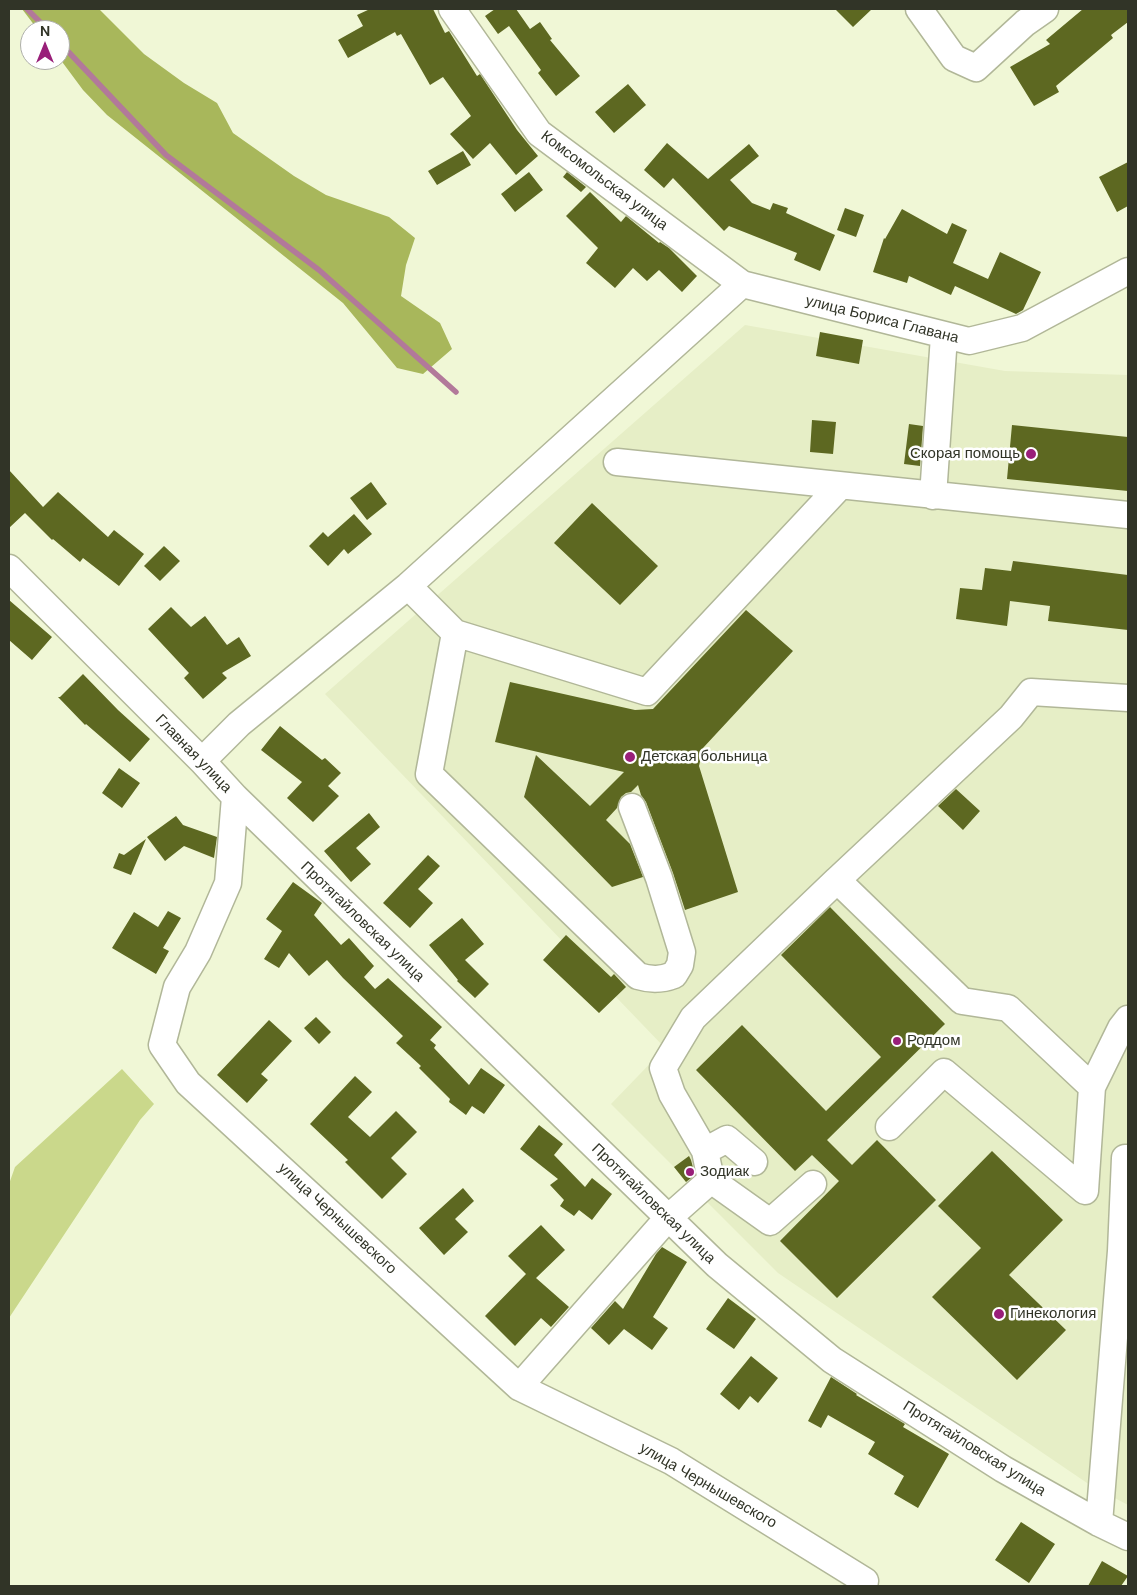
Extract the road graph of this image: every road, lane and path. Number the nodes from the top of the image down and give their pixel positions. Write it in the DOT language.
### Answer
graph roads {
  1 [pos="452,9"];
  2 [pos="918,9"];
  3 [pos="1045,9"];
  4 [pos="1128,271"];
  5 [pos="742,284"];
  6 [pos="944,336"];
  7 [pos="617,462"];
  8 [pos="840,486"];
  9 [pos="933,496"];
  10 [pos="1128,515"];
  11 [pos="9,568"];
  12 [pos="408,586"];
  13 [pos="455,634"];
  14 [pos="1128,698"];
  15 [pos="202,761"];
  16 [pos="234,797"];
  17 [pos="632,807"];
  18 [pos="837,880"];
  19 [pos="1128,1018"];
  20 [pos="162,1045"];
  21 [pos="1092,1087"];
  22 [pos="889,1127"];
  23 [pos="705,1151"];
  24 [pos="1128,1158"];
  25 [pos="754,1162"];
  26 [pos="711,1180"];
  27 [pos="813,1184"];
  28 [pos="667,1219"];
  29 [pos="1120,1358"];
  30 [pos="519,1387"];
  31 [pos="1099,1523"];
  32 [pos="1128,1537"];
  33 [pos="865,1580"];
  1 -- 5 [label="street, Комсомольская улица"];
  2 -- 3 [label="street"];
  4 -- 6 [label="street, улица Бориса Главана"];
  5 -- 6 [label="street, улица Бориса Главана"];
  5 -- 12 [label="street"];
  6 -- 9 [label="street"];
  7 -- 8 [label="street"];
  8 -- 9 [label="street"];
  8 -- 13 [label="street"];
  9 -- 10 [label="street"];
  11 -- 15 [label="street, Главная улица"];
  12 -- 13 [label="street"];
  12 -- 15 [label="street"];
  13 -- 17 [label="street"];
  14 -- 18 [label="street"];
  15 -- 16 [label="street, Главная улица"];
  16 -- 20 [label="street, Главная улица"];
  16 -- 28 [label="street, Протягайловская улица"];
  18 -- 21 [label="street"];
  18 -- 23 [label="street"];
  19 -- 21 [label="street"];
  20 -- 30 [label="street, улица Чернышевского"];
  21 -- 22 [label="street"];
  23 -- 25 [label="street"];
  23 -- 26 [label="street"];
  24 -- 29 [label="street"];
  26 -- 27 [label="street"];
  26 -- 28 [label="street"];
  28 -- 30 [label="street"];
  28 -- 31 [label="street, Протягайловская улица"];
  29 -- 31 [label="street"];
  30 -- 33 [label="street, улица Чернышевского"];
  31 -- 32 [label="street, Протягайловская улица"];
}
